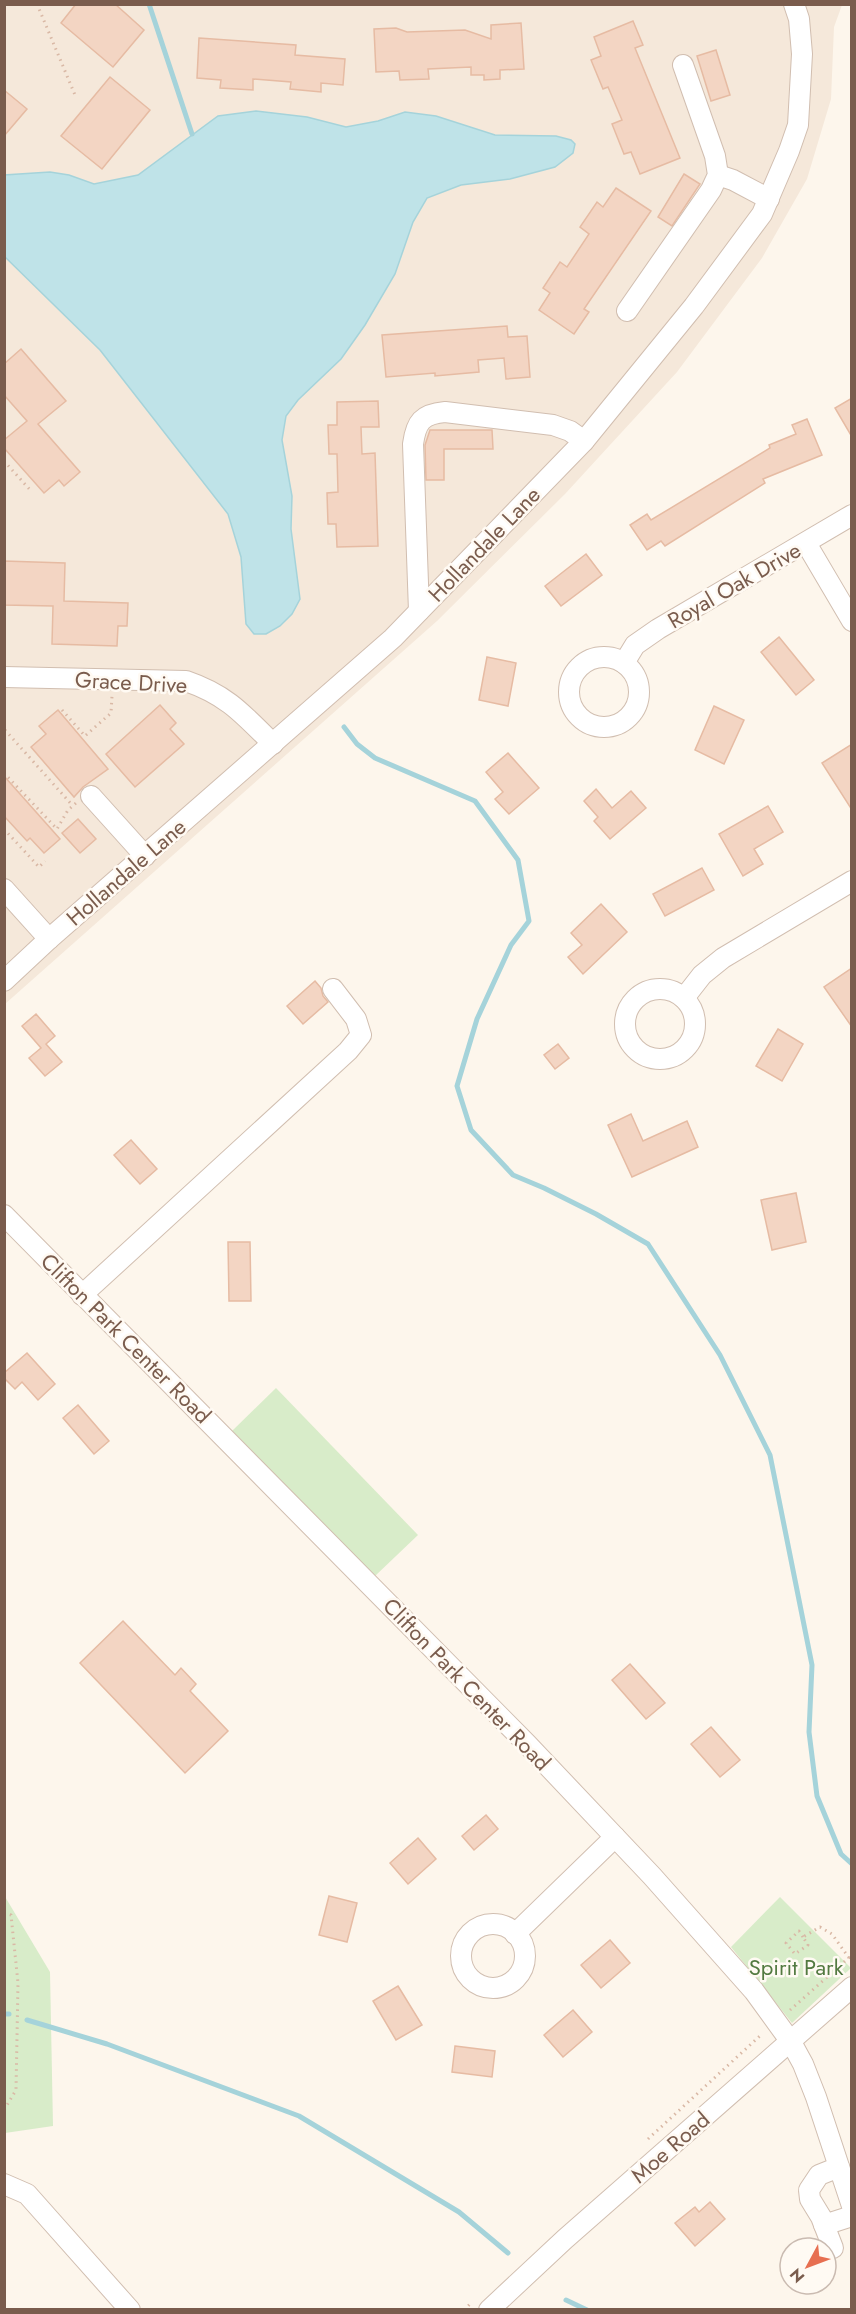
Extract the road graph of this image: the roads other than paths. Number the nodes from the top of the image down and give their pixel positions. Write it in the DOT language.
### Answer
graph roads {
  1 [pos="794,4"];
  2 [pos="683,65"];
  3 [pos="718,175"];
  4 [pos="769,199"];
  5 [pos="627,311"];
  6 [pos="584,441"];
  7 [pos="852,515"];
  8 [pos="806,543"];
  9 [pos="419,611"];
  10 [pos="852,621"];
  11 [pos="624,663"];
  12 [pos="4,677"];
  13 [pos="273,744"];
  14 [pos="91,796"];
  15 [pos="145,856"];
  16 [pos="852,881"];
  17 [pos="4,889"];
  18 [pos="49,939"];
  19 [pos="4,981"];
  20 [pos="333,989"];
  21 [pos="684,998"];
  22 [pos="4,1215"];
  23 [pos="82,1295"];
  24 [pos="615,1837"];
  25 [pos="515,1934"];
  26 [pos="852,1987"];
  27 [pos="790,2042"];
  28 [pos="839,2168"];
  29 [pos="4,2184"];
  30 [pos="852,2206"];
  31 [pos="852,2216"];
  32 [pos="824,2225"];
  33 [pos="828,2236"];
  34 [pos="130,2310"];
  35 [pos="489,2310"];
  1 -- 4 [label="street, Hollandale Lane"];
  2 -- 3 [label="street"];
  3 -- 4 [label="street"];
  3 -- 5 [label="street"];
  4 -- 6 [label="street, Hollandale Lane"];
  6 -- 9 [label="street, Hollandale Lane"];
  6 -- 9 [label="street"];
  7 -- 8 [label="street, Royal Oak Drive"];
  8 -- 10 [label="street"];
  8 -- 11 [label="street, Royal Oak Drive"];
  9 -- 13 [label="street, Hollandale Lane"];
  12 -- 13 [label="street, Grace Drive"];
  13 -- 15 [label="street, Hollandale Lane"];
  14 -- 15 [label="street"];
  15 -- 18 [label="street, Hollandale Lane"];
  16 -- 21 [label="street"];
  17 -- 18 [label="street"];
  18 -- 19 [label="street, Hollandale Lane"];
  20 -- 23 [label="street"];
  22 -- 23 [label="street, Clifton Park Center Road"];
  23 -- 24 [label="street, Clifton Park Center Road"];
  24 -- 25 [label="street"];
  24 -- 27 [label="street, Clifton Park Center Road"];
  26 -- 27 [label="street, Moe Road"];
  27 -- 28 [label="street, Clifton Park Center Road"];
  27 -- 35 [label="street, Moe Road"];
  28 -- 30 [label="street, Clifton Park Center Road"];
  28 -- 32 [label="street"];
  29 -- 34 [label="street"];
  31 -- 32 [label="street"];
  32 -- 33 [label="street"];
}
